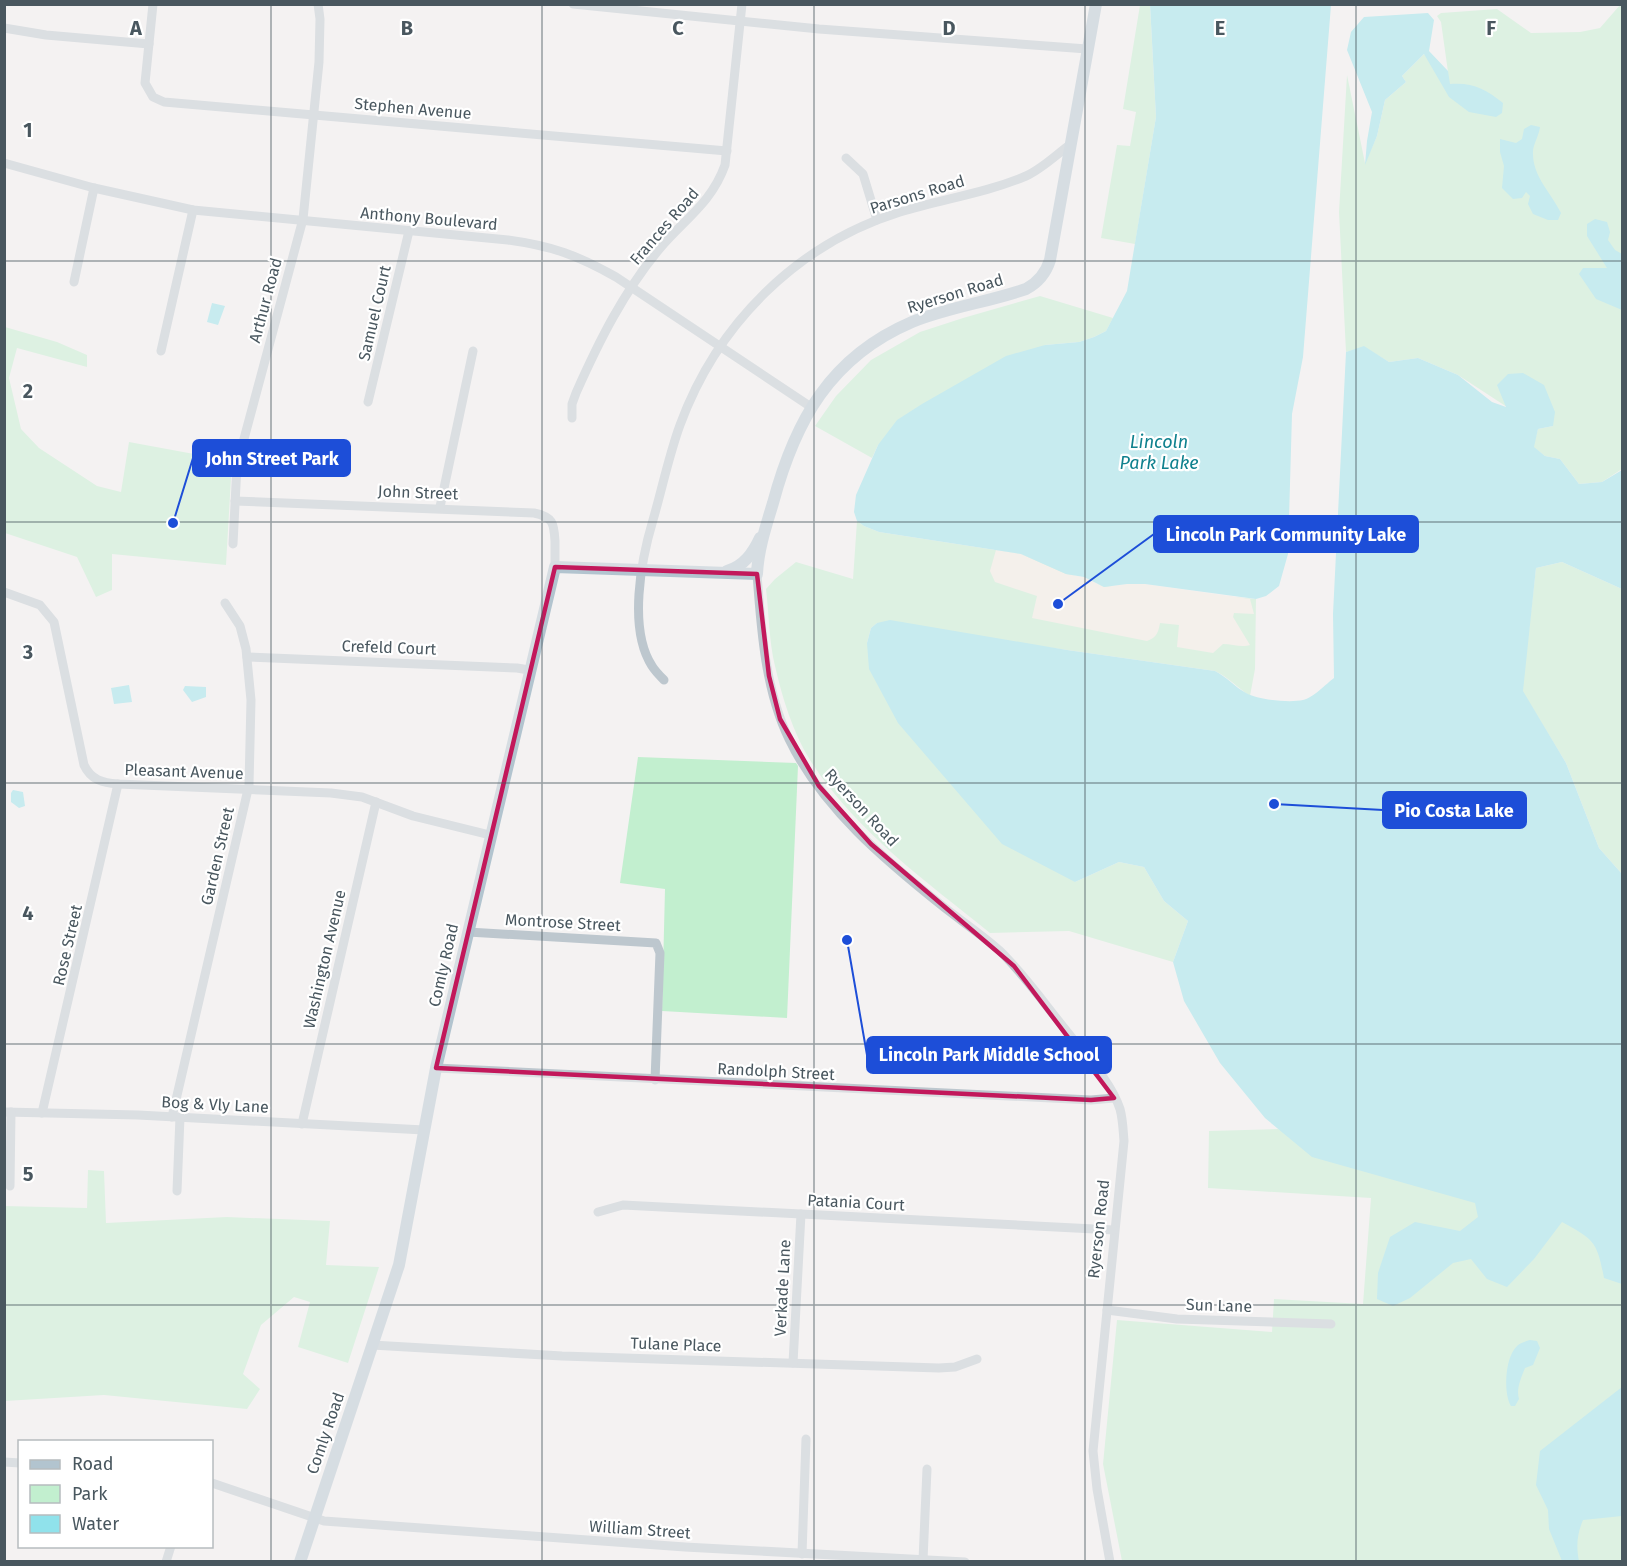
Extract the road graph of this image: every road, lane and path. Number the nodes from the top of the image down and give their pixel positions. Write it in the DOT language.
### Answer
graph roads {
  1 [pos="153,4"];
  2 [pos="318,4"];
  3 [pos="573,4"];
  4 [pos="742,4"];
  5 [pos="1096,4"];
  6 [pos="740,21"];
  7 [pos="4,28"];
  8 [pos="149,44"];
  9 [pos="1088,49"];
  10 [pos="314,114"];
  11 [pos="1071,144"];
  12 [pos="727,151"];
  13 [pos="846,158"];
  14 [pos="4,163"];
  15 [pos="94,188"];
  16 [pos="193,210"];
  17 [pos="877,220"];
  18 [pos="303,221"];
  19 [pos="409,231"];
  20 [pos="74,282"];
  21 [pos="631,287"];
  22 [pos="719,347"];
  23 [pos="161,351"];
  24 [pos="473,351"];
  25 [pos="368,402"];
  26 [pos="811,407"];
  27 [pos="572,418"];
  28 [pos="235,501"];
  29 [pos="772,506"];
  30 [pos="440,507"];
  31 [pos="233,544"];
  32 [pos="555,567"];
  33 [pos="643,570"];
  34 [pos="725,572"];
  35 [pos="757,574"];
  36 [pos="4,592"];
  37 [pos="225,603"];
  38 [pos="247,657"];
  39 [pos="529,670"];
  40 [pos="664,680"];
  41 [pos="118,784"];
  42 [pos="248,788"];
  43 [pos="376,802"];
  44 [pos="490,835"];
  45 [pos="468,932"];
  46 [pos="436,1068"];
  47 [pos="656,1080"];
  48 [pos="1114,1098"];
  49 [pos="8,1112"];
  50 [pos="42,1113"];
  51 [pos="176,1117"];
  52 [pos="302,1124"];
  53 [pos="424,1130"];
  54 [pos="10,1186"];
  55 [pos="177,1191"];
  56 [pos="598,1212"];
  57 [pos="801,1214"];
  58 [pos="1114,1230"];
  59 [pos="1107,1310"];
  60 [pos="1330,1324"];
  61 [pos="372,1345"];
  62 [pos="977,1359"];
  63 [pos="793,1363"];
  64 [pos="806,1439"];
  65 [pos="927,1469"];
  66 [pos="213,1483"];
  67 [pos="314,1518"];
  68 [pos="802,1554"];
  69 [pos="923,1560"];
  70 [pos="300,1562"];
  71 [pos="965,1562"];
  72 [pos="1110,1562"];
  1 -- 8 [label="street, Stephen Avenue"];
  2 -- 10 [label="street, Arthur Road"];
  3 -- 6 [label="street"];
  4 -- 6 [label="street, Frances Road"];
  5 -- 9 [label="main road, Ryerson Road"];
  6 -- 9 [label="street"];
  6 -- 12 [label="street, Frances Road"];
  7 -- 8 [label="street"];
  8 -- 10 [label="street, Stephen Avenue"];
  9 -- 11 [label="main road, Ryerson Road"];
  10 -- 12 [label="street, Stephen Avenue"];
  10 -- 18 [label="street, Arthur Road"];
  11 -- 17 [label="street, Parsons Road"];
  11 -- 26 [label="main road, Ryerson Road"];
  12 -- 21 [label="street, Frances Road"];
  13 -- 17 [label="street"];
  14 -- 15 [label="street, Anthony Boulevard"];
  15 -- 16 [label="street, Anthony Boulevard"];
  15 -- 20 [label="street"];
  16 -- 18 [label="street, Anthony Boulevard"];
  16 -- 23 [label="street"];
  17 -- 22 [label="street, Parsons Road"];
  18 -- 19 [label="street, Anthony Boulevard"];
  18 -- 28 [label="street, Arthur Road"];
  19 -- 21 [label="street, Anthony Boulevard"];
  19 -- 25 [label="street, Samuel Court"];
  21 -- 22 [label="street, Anthony Boulevard"];
  21 -- 27 [label="street, Frances Road"];
  22 -- 26 [label="street, Anthony Boulevard"];
  22 -- 33 [label="street, Parsons Road"];
  24 -- 30 [label="street"];
  26 -- 29 [label="main road, Ryerson Road"];
  28 -- 30 [label="street, John Street"];
  28 -- 31 [label="street, Arthur Road"];
  29 -- 34 [label="main road"];
  29 -- 35 [label="main road, Ryerson Road"];
  30 -- 32 [label="street, John Street"];
  32 -- 33 [label="main road"];
  32 -- 39 [label="main road, Comly Road"];
  33 -- 34 [label="main road"];
  33 -- 40 [label="street, Parsons Road"];
  34 -- 35 [label="main road"];
  35 -- 48 [label="street, Ryerson Road"];
  36 -- 41 [label="street, Pleasant Avenue"];
  37 -- 38 [label="street, Garden Street"];
  38 -- 39 [label="street, Crefeld Court"];
  38 -- 42 [label="street, Garden Street"];
  39 -- 44 [label="main road, Comly Road"];
  41 -- 42 [label="street, Pleasant Avenue"];
  41 -- 50 [label="street, Rose Street"];
  42 -- 43 [label="street, Pleasant Avenue"];
  42 -- 51 [label="street, Garden Street"];
  43 -- 44 [label="street, Pleasant Avenue"];
  43 -- 52 [label="street, Washington Avenue"];
  44 -- 45 [label="main road, Comly Road"];
  45 -- 46 [label="main road, Comly Road"];
  45 -- 47 [label="street, Montrose Street"];
  46 -- 47 [label="street, Randolph Street"];
  46 -- 53 [label="main road, Comly Road"];
  47 -- 48 [label="street, Randolph Street"];
  48 -- 58 [label="street, Ryerson Road"];
  49 -- 50 [label="street, Bog & Vly Lane"];
  49 -- 54 [label="street"];
  50 -- 51 [label="street, Bog & Vly Lane"];
  51 -- 52 [label="street, Bog & Vly Lane"];
  51 -- 55 [label="street, Garden Street"];
  52 -- 53 [label="street, Bog & Vly Lane"];
  53 -- 61 [label="main road, Comly Road"];
  56 -- 57 [label="street, Patania Court"];
  57 -- 58 [label="street, Patania Court"];
  57 -- 63 [label="street, Verkade Lane"];
  58 -- 59 [label="street, Ryerson Road"];
  59 -- 60 [label="street, Sun Lane"];
  59 -- 72 [label="street, Ryerson Road"];
  61 -- 63 [label="street, Tulane Place"];
  61 -- 67 [label="main road, Comly Road"];
  62 -- 63 [label="street, Tulane Place"];
  64 -- 68 [label="street"];
  65 -- 69 [label="street"];
  66 -- 67 [label="street, William Street"];
  67 -- 68 [label="street, William Street"];
  67 -- 70 [label="main road, Comly Road"];
  68 -- 69 [label="street, William Street"];
  69 -- 71 [label="street, William Street"];
}
